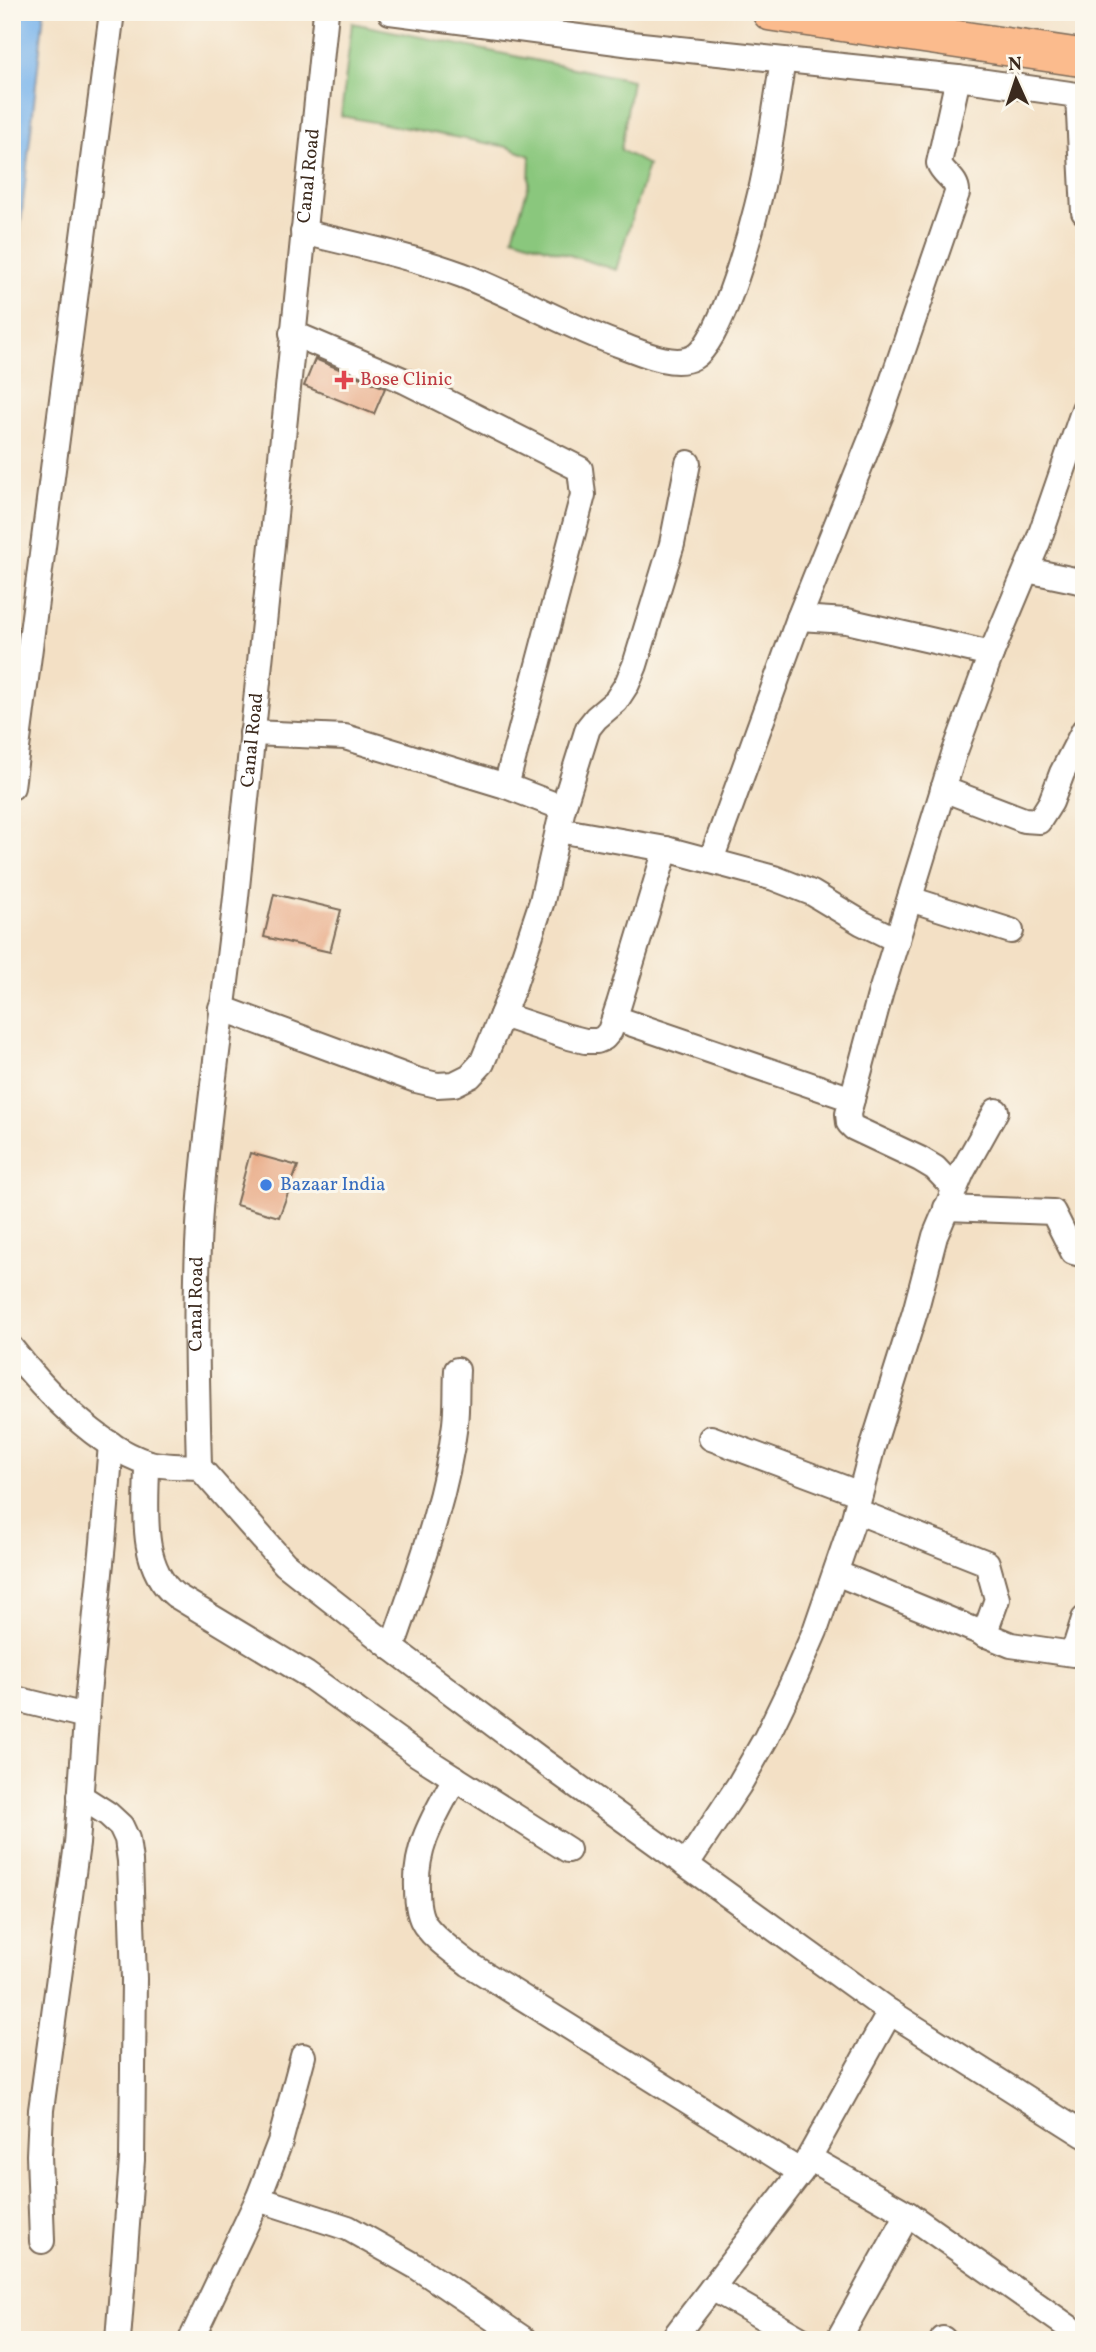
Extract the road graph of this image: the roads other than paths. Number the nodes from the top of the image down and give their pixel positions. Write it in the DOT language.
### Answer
graph roads {
  1 [pos="112,12"];
  2 [pos="326,12"];
  3 [pos="390,12"];
  4 [pos="771,12"];
  5 [pos="934,12"];
  6 [pos="1084,35"];
  7 [pos="1084,58"];
  8 [pos="783,60"];
  9 [pos="958,78"];
  10 [pos="1081,96"];
  11 [pos="1084,212"];
  12 [pos="303,232"];
  13 [pos="292,332"];
  14 [pos="1084,409"];
  15 [pos="688,463"];
  16 [pos="1027,570"];
  17 [pos="1084,582"];
  18 [pos="799,618"];
  19 [pos="991,654"];
  20 [pos="1084,730"];
  21 [pos="252,733"];
  22 [pos="506,786"];
  23 [pos="12,787"];
  24 [pos="943,789"];
  25 [pos="560,819"];
  26 [pos="666,849"];
  27 [pos="711,860"];
  28 [pos="910,899"];
  29 [pos="1011,931"];
  30 [pos="897,940"];
  31 [pos="221,1008"];
  32 [pos="502,1015"];
  33 [pos="615,1018"];
  34 [pos="852,1099"];
  35 [pos="996,1111"];
  36 [pos="950,1198"];
  37 [pos="1084,1255"];
  38 [pos="12,1349"];
  39 [pos="457,1370"];
  40 [pos="711,1438"];
  41 [pos="111,1444"];
  42 [pos="147,1462"];
  43 [pos="200,1467"];
  44 [pos="858,1503"];
  45 [pos="836,1573"];
  46 [pos="1084,1619"];
  47 [pos="984,1635"];
  48 [pos="392,1648"];
  49 [pos="12,1698"];
  50 [pos="86,1716"];
  51 [pos="455,1778"];
  52 [pos="80,1796"];
  53 [pos="568,1850"];
  54 [pos="687,1865"];
  55 [pos="890,2012"];
  56 [pos="303,2056"];
  57 [pos="1084,2135"];
  58 [pos="805,2165"];
  59 [pos="258,2199"];
  60 [pos="908,2214"];
  61 [pos="42,2241"];
  62 [pos="712,2288"];
  63 [pos="1084,2338"];
  64 [pos="118,2340"];
  65 [pos="191,2340"];
  66 [pos="525,2340"];
  67 [pos="672,2340"];
  68 [pos="802,2340"];
  69 [pos="838,2340"];
  1 -- 23 [label="street"];
  2 -- 12 [label="street, Canal Road"];
  3 -- 8 [label="street"];
  4 -- 7 [label="highway"];
  5 -- 6 [label="highway"];
  8 -- 9 [label="street"];
  8 -- 12 [label="street"];
  9 -- 10 [label="street"];
  9 -- 18 [label="street"];
  10 -- 11 [label="street"];
  12 -- 13 [label="street, Canal Road"];
  13 -- 21 [label="street, Canal Road"];
  13 -- 22 [label="street"];
  14 -- 16 [label="street"];
  15 -- 25 [label="street"];
  16 -- 17 [label="street"];
  16 -- 19 [label="street"];
  18 -- 19 [label="street"];
  18 -- 27 [label="street"];
  19 -- 24 [label="street"];
  20 -- 24 [label="street"];
  21 -- 22 [label="street"];
  21 -- 31 [label="street, Canal Road"];
  22 -- 25 [label="street"];
  24 -- 28 [label="street"];
  25 -- 26 [label="street"];
  25 -- 32 [label="street"];
  26 -- 27 [label="street"];
  26 -- 33 [label="street"];
  27 -- 30 [label="street"];
  28 -- 29 [label="street"];
  28 -- 30 [label="street"];
  30 -- 34 [label="street"];
  31 -- 32 [label="street"];
  31 -- 43 [label="street, Canal Road"];
  32 -- 33 [label="street"];
  33 -- 34 [label="street"];
  34 -- 36 [label="street"];
  35 -- 36 [label="street"];
  36 -- 37 [label="street"];
  36 -- 44 [label="street"];
  38 -- 41 [label="street"];
  39 -- 48 [label="street"];
  40 -- 44 [label="street"];
  41 -- 42 [label="street"];
  41 -- 50 [label="street"];
  42 -- 43 [label="street"];
  42 -- 51 [label="street"];
  43 -- 48 [label="street"];
  44 -- 45 [label="street"];
  44 -- 47 [label="street"];
  45 -- 47 [label="street"];
  45 -- 54 [label="street"];
  46 -- 47 [label="street"];
  48 -- 54 [label="street"];
  49 -- 50 [label="street"];
  50 -- 52 [label="street"];
  51 -- 53 [label="street"];
  51 -- 58 [label="street"];
  52 -- 61 [label="street"];
  52 -- 64 [label="street"];
  54 -- 55 [label="street"];
  55 -- 57 [label="street"];
  55 -- 58 [label="street"];
  56 -- 59 [label="street"];
  58 -- 60 [label="street"];
  58 -- 62 [label="street"];
  59 -- 65 [label="street"];
  59 -- 66 [label="street"];
  60 -- 63 [label="street"];
  60 -- 69 [label="street"];
  62 -- 67 [label="street"];
  62 -- 68 [label="street"];
}
